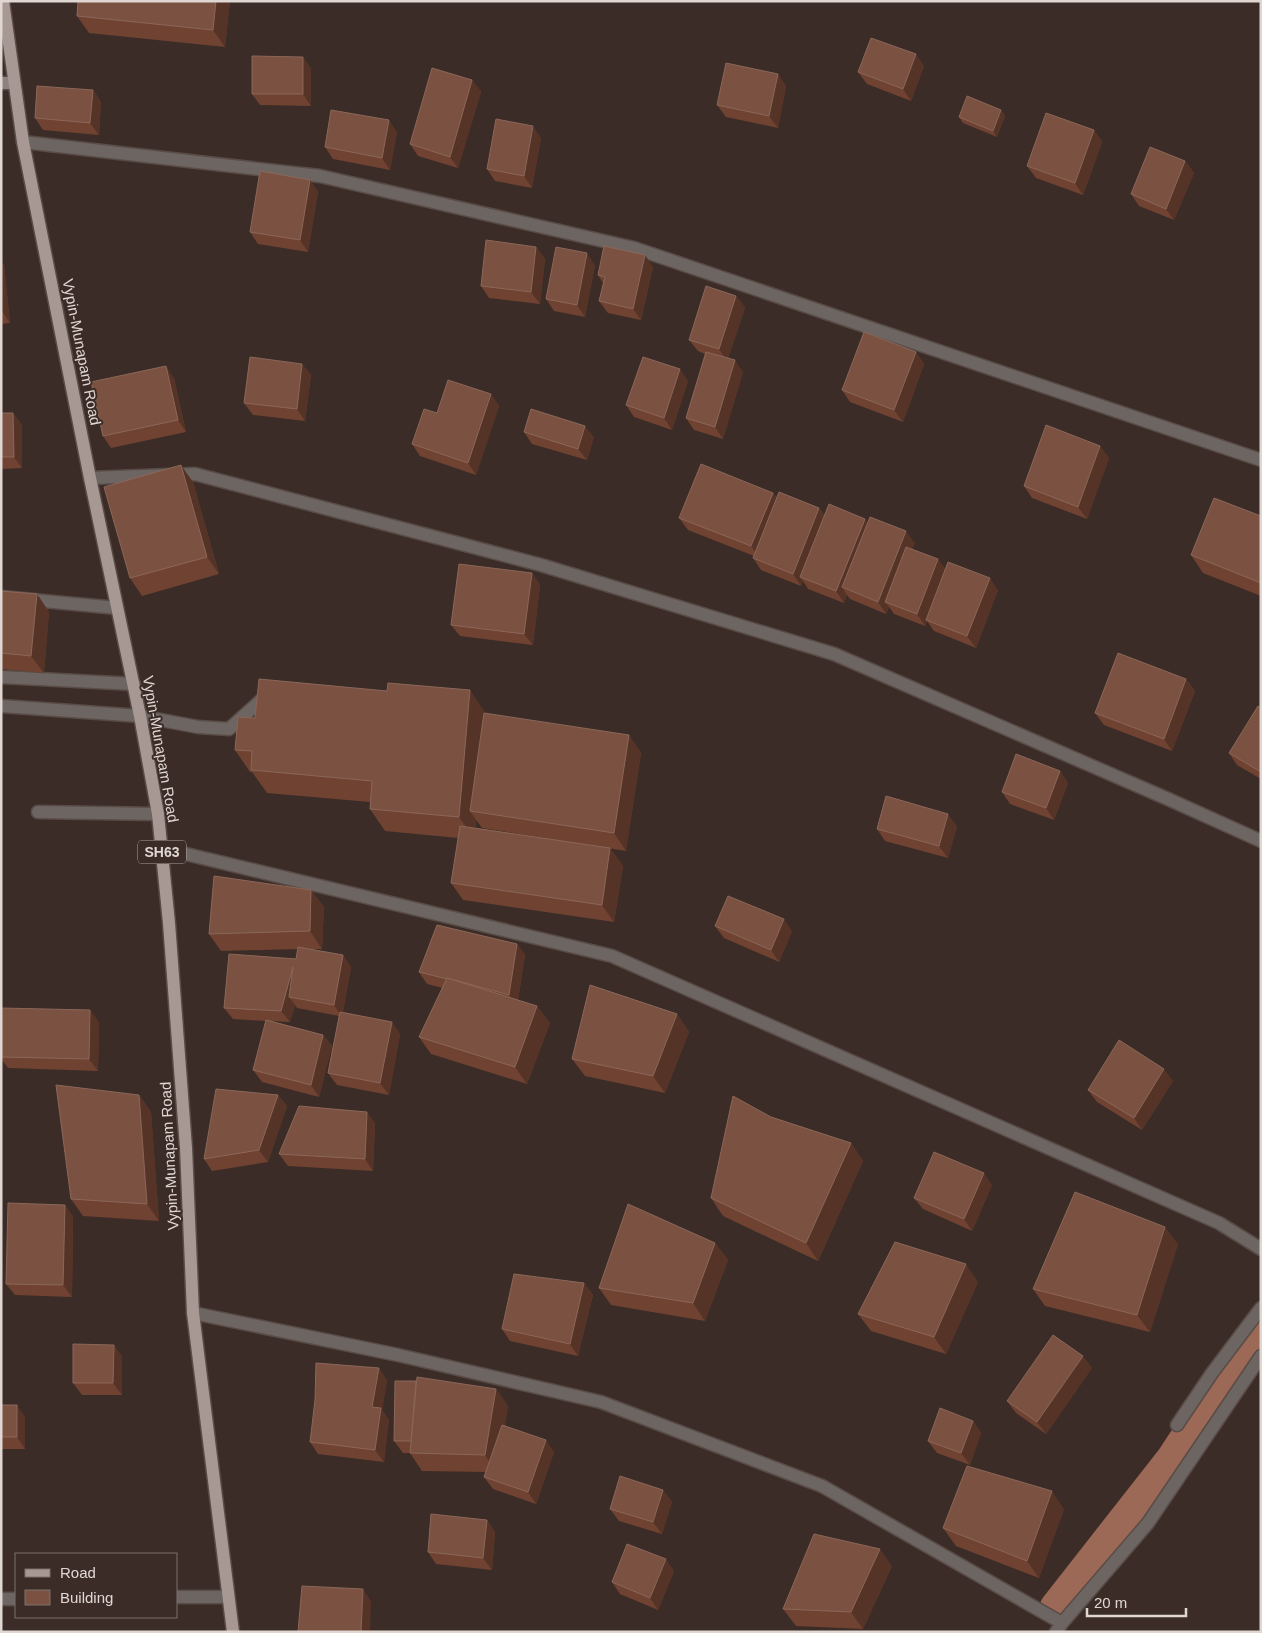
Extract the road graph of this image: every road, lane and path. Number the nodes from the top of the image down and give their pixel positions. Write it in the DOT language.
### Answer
graph roads {
  1 [pos="3,1"];
  2 [pos="8,83"];
  3 [pos="23,142"];
  4 [pos="1261,460"];
  5 [pos="90,478"];
  6 [pos="1,597"];
  7 [pos="117,608"];
  8 [pos="1,677"];
  9 [pos="134,684"];
  10 [pos="277,686"];
  11 [pos="1,706"];
  12 [pos="140,716"];
  13 [pos="38,812"];
  14 [pos="158,814"];
  15 [pos="1261,841"];
  16 [pos="161,848"];
  17 [pos="1261,1248"];
  18 [pos="1261,1308"];
  19 [pos="192,1313"];
  20 [pos="1261,1356"];
  21 [pos="1178,1425"];
  22 [pos="178,1597"];
  23 [pos="228,1597"];
  24 [pos="1,1599"];
  25 [pos="15,1599"];
  26 [pos="1059,1627"];
  27 [pos="233,1632"];
  1 -- 2 [label="main road, Vypin-Munapam Road / SH63"];
  2 -- 3 [label="main road, Vypin-Munapam Road / SH63"];
  3 -- 4 [label="street"];
  3 -- 5 [label="main road, Vypin-Munapam Road / SH63"];
  5 -- 7 [label="main road, Vypin-Munapam Road / SH63"];
  5 -- 15 [label="street"];
  6 -- 7 [label="street"];
  7 -- 9 [label="main road, Vypin-Munapam Road / SH63"];
  8 -- 9 [label="street"];
  9 -- 12 [label="main road, Vypin-Munapam Road / SH63"];
  10 -- 12 [label="street"];
  11 -- 12 [label="street"];
  12 -- 14 [label="main road, Vypin-Munapam Road / SH63"];
  13 -- 14 [label="street"];
  14 -- 16 [label="main road, Vypin-Munapam Road / SH63"];
  16 -- 17 [label="street"];
  16 -- 19 [label="main road, Vypin-Munapam Road / SH63"];
  18 -- 21 [label="street"];
  19 -- 23 [label="main road, Vypin-Munapam Road / SH63"];
  19 -- 26 [label="street"];
  20 -- 26 [label="street"];
  22 -- 23 [label="street"];
  23 -- 27 [label="main road, Vypin-Munapam Road / SH63"];
  24 -- 25 [label="street"];
}
